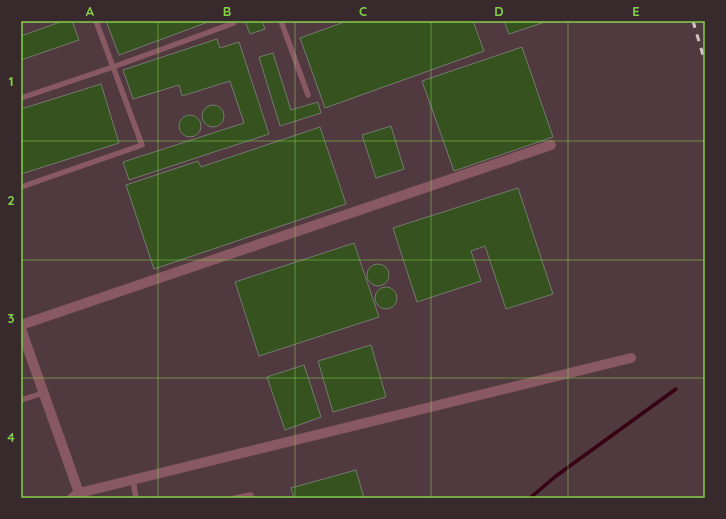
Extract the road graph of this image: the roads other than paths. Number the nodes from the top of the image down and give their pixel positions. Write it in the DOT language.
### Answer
graph roads {
  1 [pos="96,21"];
  2 [pos="233,21"];
  3 [pos="281,21"];
  4 [pos="113,67"];
  5 [pos="308,95"];
  6 [pos="21,98"];
  7 [pos="551,145"];
  8 [pos="21,187"];
  9 [pos="21,325"];
  10 [pos="21,330"];
  11 [pos="632,358"];
  12 [pos="43,393"];
  13 [pos="21,400"];
  14 [pos="133,480"];
  15 [pos="251,494"];
  16 [pos="76,496"];
  17 [pos="136,498"];
  18 [pos="235,498"];
  1 -- 4 [label="lane"];
  2 -- 4 [label="lane"];
  3 -- 5 [label="lane"];
  4 -- 6 [label="lane"];
  4 -- 8 [label="lane"];
  7 -- 9 [label="street"];
  10 -- 12 [label="street"];
  11 -- 14 [label="street"];
  12 -- 13 [label="lane"];
  12 -- 16 [label="street"];
  14 -- 16 [label="street"];
  14 -- 17 [label="lane"];
  15 -- 18 [label="lane"];
}
